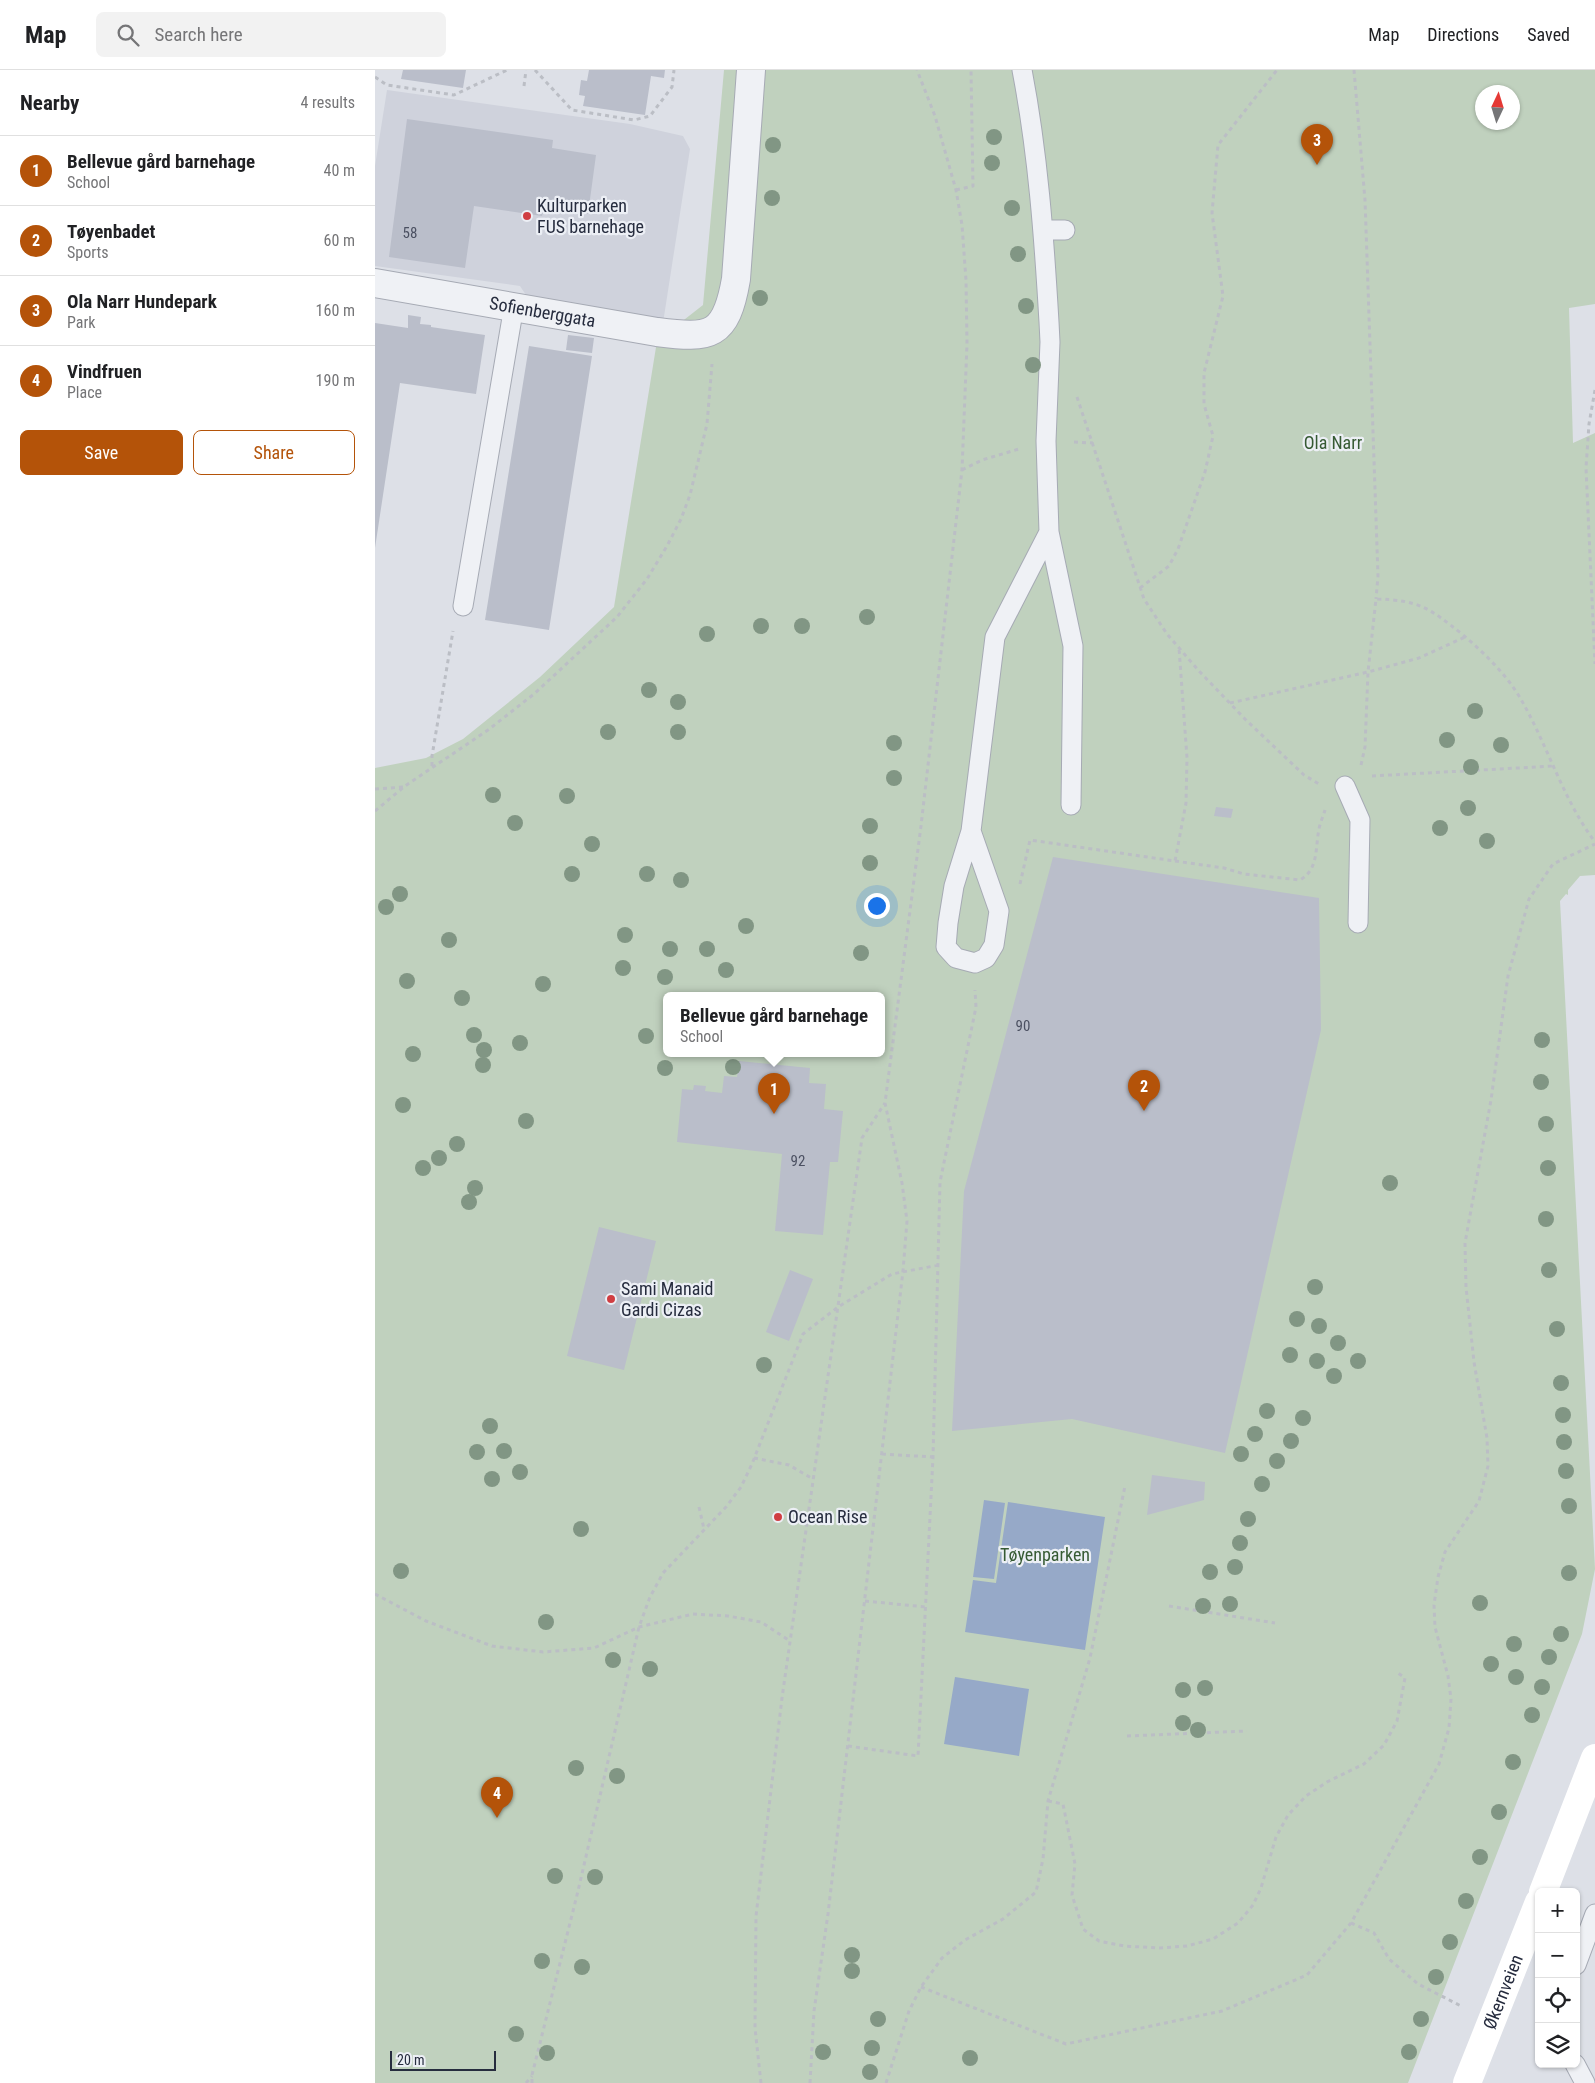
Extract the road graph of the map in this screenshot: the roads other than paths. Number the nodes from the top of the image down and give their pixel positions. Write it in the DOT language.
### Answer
graph roads {
  1 [pos="751,70"];
  2 [pos="1022,70"];
  3 [pos="1043,230"];
  4 [pos="1065,230"];
  5 [pos="375,283"];
  6 [pos="514,306"];
  7 [pos="1049,532"];
  8 [pos="463,606"];
  9 [pos="1343,783"];
  10 [pos="1071,805"];
  11 [pos="971,831"];
  12 [pos="1358,923"];
  13 [pos="1595,1758"];
  14 [pos="1545,1888"];
  15 [pos="1535,1912"];
  16 [pos="1595,1914"];
  17 [pos="1580,1954"];
  18 [pos="1577,2068"];
  19 [pos="1467,2083"];
  20 [pos="1585,2083"];
  1 -- 6 [label="street, Sofienberggata"];
  2 -- 3 [label="lane"];
  3 -- 4 [label="lane"];
  3 -- 7 [label="lane"];
  5 -- 6 [label="street, Sofienberggata"];
  6 -- 8 [label="lane"];
  7 -- 10 [label="lane"];
  7 -- 11 [label="lane"];
  9 -- 12 [label="lane"];
  11 -- 11 [label="lane"];
  13 -- 14 [label="main road"];
  15 -- 19 [label="main road, Økernveien"];
  16 -- 17 [label="lane"];
  18 -- 20 [label="lane"];
}
